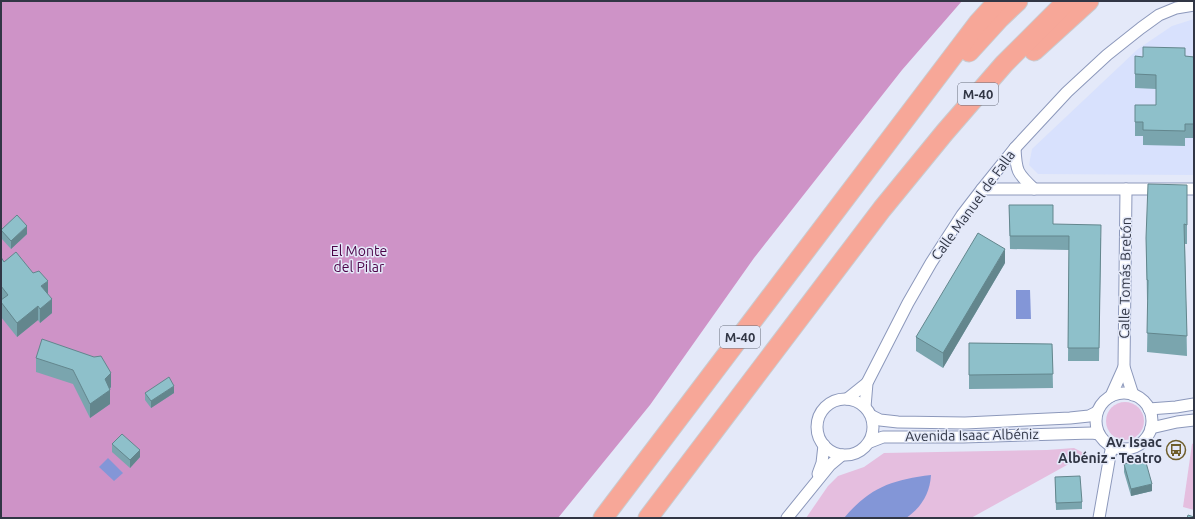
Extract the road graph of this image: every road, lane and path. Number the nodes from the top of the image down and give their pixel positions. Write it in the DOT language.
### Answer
graph roads {
  1 [pos="998,1"];
  2 [pos="1018,1"];
  3 [pos="1067,1"];
  4 [pos="1089,1"];
  5 [pos="1098,1"];
  6 [pos="1194,5"];
  7 [pos="1032,53"];
  8 [pos="1015,148"];
  9 [pos="877,156"];
  10 [pos="982,189"];
  11 [pos="1034,189"];
  12 [pos="1126,189"];
  13 [pos="1194,189"];
  14 [pos="895,193"];
  15 [pos="1124,367"];
  16 [pos="867,383"];
  17 [pos="1133,395"];
  18 [pos="1112,396"];
  19 [pos="847,399"];
  20 [pos="1194,404"];
  21 [pos="1149,409"];
  22 [pos="868,411"];
  23 [pos="1097,412"];
  24 [pos="1194,420"];
  25 [pos="1151,428"];
  26 [pos="1100,434"];
  27 [pos="870,442"];
  28 [pos="824,445"];
  29 [pos="1112,446"];
  30 [pos="842,455"];
  31 [pos="815,482"];
  32 [pos="603,518"];
  33 [pos="648,518"];
  34 [pos="787,518"];
  35 [pos="1099,518"];
  1 -- 9 [label="highway"];
  2 -- 9 [label="highway, M-40"];
  3 -- 14 [label="highway, M-40"];
  4 -- 7 [label="highway"];
  5 -- 7 [label="highway"];
  6 -- 8 [label="street, Calle Manuel de Falla"];
  7 -- 14 [label="highway"];
  8 -- 10 [label="street, Calle Manuel de Falla"];
  8 -- 11 [label="street"];
  9 -- 32 [label="highway, M-40"];
  10 -- 11 [label="street"];
  10 -- 16 [label="street, Calle Manuel de Falla"];
  11 -- 12 [label="street"];
  12 -- 13 [label="street"];
  12 -- 15 [label="street, Calle Tomás Bretón"];
  14 -- 33 [label="highway, M-40"];
  15 -- 17 [label="street, Calle Tomás Bretón"];
  15 -- 18 [label="street, Calle Tomás Bretón"];
  16 -- 19 [label="street, Calle Manuel de Falla"];
  16 -- 22 [label="street, Calle Manuel de Falla"];
  17 -- 18 [label="street"];
  17 -- 21 [label="street"];
  18 -- 23 [label="street"];
  19 -- 22 [label="street"];
  19 -- 28 [label="street"];
  20 -- 21 [label="street"];
  21 -- 25 [label="street"];
  22 -- 23 [label="street, Avenida Isaac Albéniz"];
  22 -- 27 [label="street"];
  23 -- 26 [label="street"];
  24 -- 25 [label="street"];
  25 -- 29 [label="street"];
  26 -- 27 [label="street, Avenida Isaac Albéniz"];
  26 -- 29 [label="street"];
  27 -- 30 [label="street"];
  28 -- 30 [label="street"];
  28 -- 31 [label="street"];
  29 -- 35 [label="street"];
  30 -- 31 [label="street"];
  31 -- 34 [label="street"];
}
